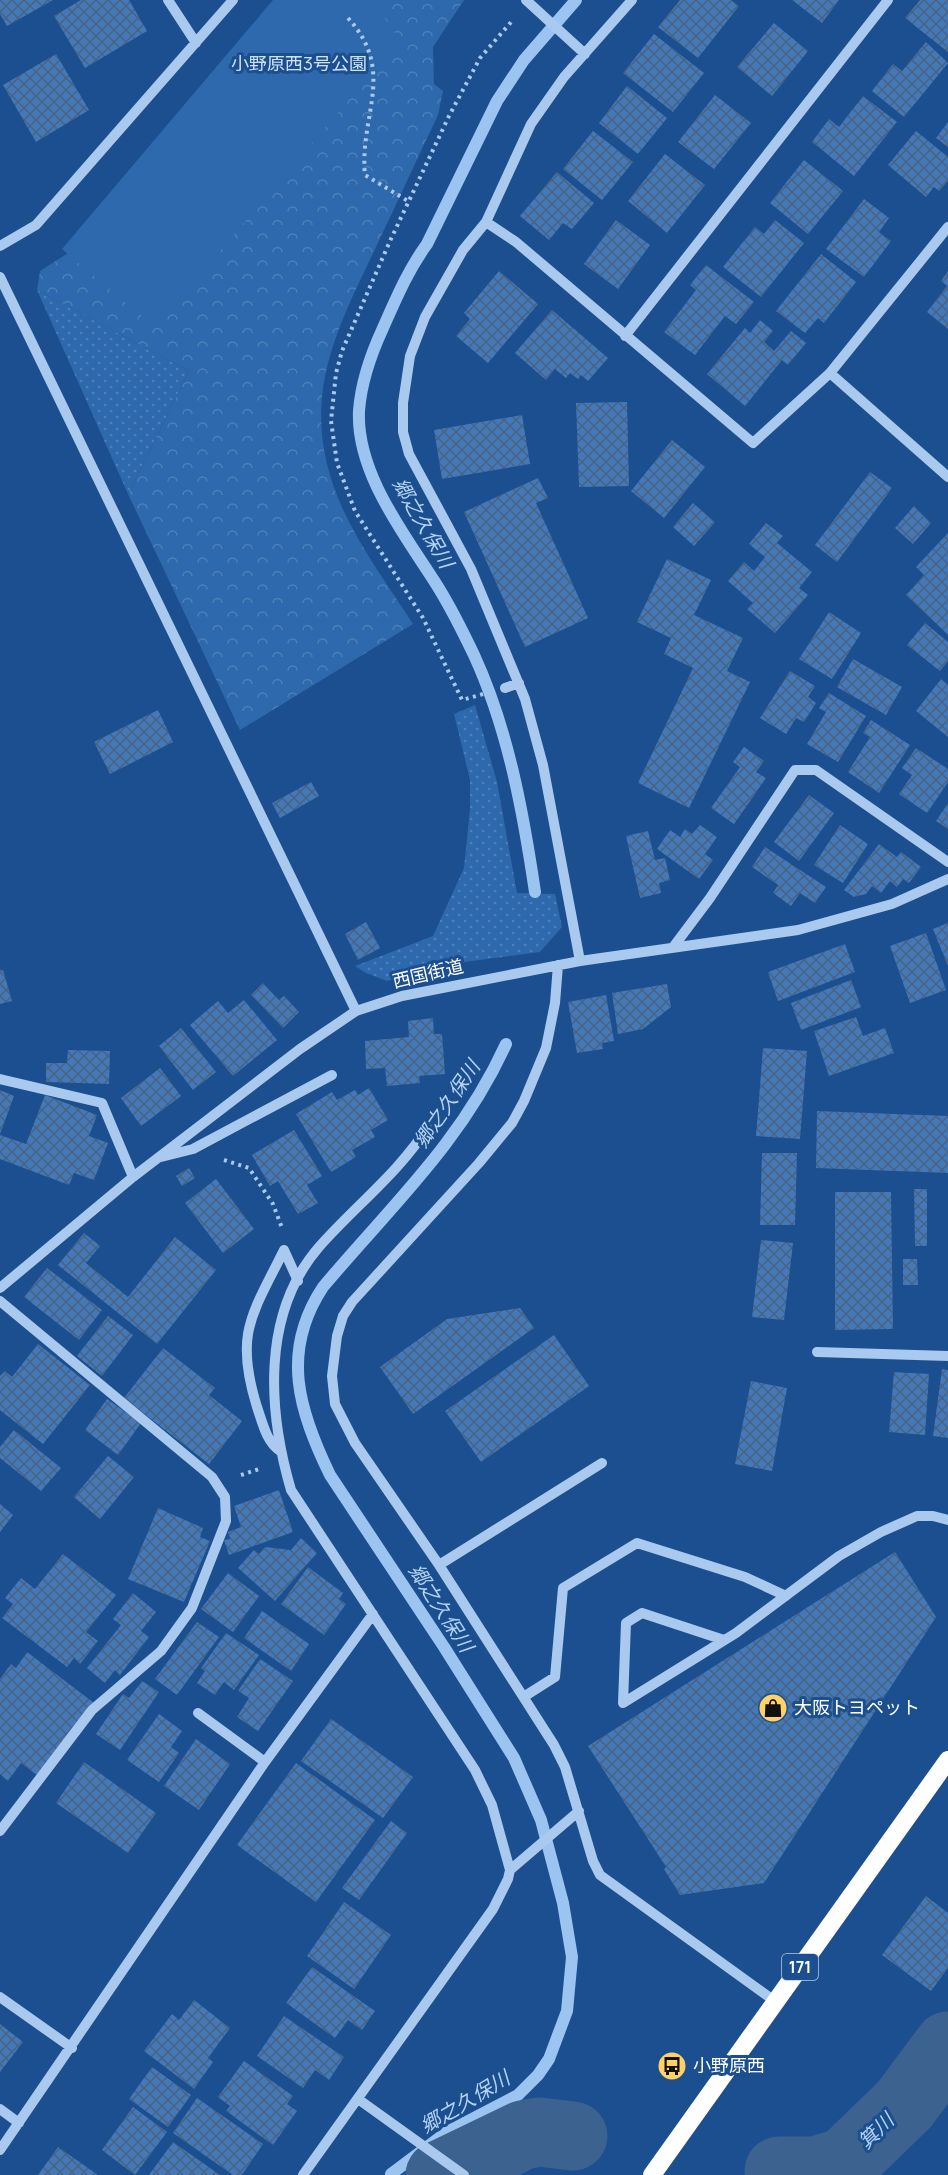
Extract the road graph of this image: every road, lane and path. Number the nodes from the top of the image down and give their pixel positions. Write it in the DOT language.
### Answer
graph roads {
  1 [pos="168,0"];
  2 [pos="233,0"];
  3 [pos="632,0"];
  4 [pos="888,0"];
  5 [pos="529,4"];
  6 [pos="348,18"];
  7 [pos="196,43"];
  8 [pos="585,54"];
  9 [pos="409,201"];
  10 [pos="486,222"];
  11 [pos="948,227"];
  12 [pos="0,246"];
  13 [pos="0,277"];
  14 [pos="624,336"];
  15 [pos="830,373"];
  16 [pos="948,477"];
  17 [pos="519,683"];
  18 [pos="505,687"];
  19 [pos="471,698"];
  20 [pos="948,862"];
  21 [pos="948,879"];
  22 [pos="674,946"];
  23 [pos="580,961"];
  24 [pos="558,965"];
  25 [pos="356,1011"];
  26 [pos="332,1075"];
  27 [pos="0,1079"];
  28 [pos="429,1125"];
  29 [pos="192,1149"];
  30 [pos="155,1159"];
  31 [pos="133,1177"];
  32 [pos="284,1250"];
  33 [pos="298,1281"];
  34 [pos="0,1288"];
  35 [pos="0,1301"];
  36 [pos="817,1352"];
  37 [pos="948,1356"];
  38 [pos="281,1456"];
  39 [pos="602,1463"];
  40 [pos="231,1478"];
  41 [pos="948,1520"];
  42 [pos="439,1565"];
  43 [pos="786,1596"];
  44 [pos="373,1614"];
  45 [pos="724,1640"];
  46 [pos="525,1696"];
  47 [pos="198,1713"];
  48 [pos="948,1760"];
  49 [pos="265,1762"];
  50 [pos="579,1811"];
  51 [pos="0,1831"];
  52 [pos="510,1870"];
  53 [pos="0,1997"];
  54 [pos="776,2002"];
  55 [pos="72,2048"];
  56 [pos="358,2099"];
  57 [pos="0,2109"];
  58 [pos="19,2123"];
  59 [pos="0,2150"];
  60 [pos="303,2175"];
  61 [pos="464,2175"];
  62 [pos="652,2175"];
  1 -- 7 [label="street"];
  2 -- 7 [label="street"];
  3 -- 8 [label="street"];
  4 -- 14 [label="street"];
  5 -- 8 [label="street"];
  5 -- 9 [label="path"];
  6 -- 9 [label="path"];
  7 -- 12 [label="street"];
  8 -- 10 [label="street"];
  9 -- 19 [label="path"];
  10 -- 14 [label="street"];
  10 -- 17 [label="street"];
  11 -- 15 [label="street"];
  13 -- 25 [label="street"];
  14 -- 15 [label="street"];
  15 -- 16 [label="street"];
  17 -- 18 [label="street"];
  17 -- 23 [label="street"];
  20 -- 22 [label="street"];
  21 -- 22 [label="street, 西国街道"];
  22 -- 23 [label="street, 西国街道"];
  23 -- 24 [label="street, 西国街道"];
  24 -- 25 [label="street, 西国街道"];
  24 -- 42 [label="street"];
  25 -- 30 [label="street, 西国街道"];
  26 -- 29 [label="street"];
  27 -- 31 [label="street"];
  28 -- 33 [label="street"];
  29 -- 30 [label="street"];
  29 -- 32 [label="path"];
  30 -- 31 [label="street, 西国街道"];
  31 -- 34 [label="street, 西国街道"];
  32 -- 33 [label="street"];
  32 -- 38 [label="street"];
  33 -- 38 [label="street"];
  35 -- 51 [label="street"];
  36 -- 37 [label="street"];
  38 -- 40 [label="path"];
  38 -- 44 [label="street"];
  39 -- 42 [label="street"];
  41 -- 43 [label="street"];
  42 -- 46 [label="street"];
  43 -- 45 [label="street"];
  43 -- 46 [label="street"];
  44 -- 49 [label="street"];
  44 -- 52 [label="street"];
  45 -- 45 [label="street"];
  46 -- 50 [label="street"];
  47 -- 49 [label="street"];
  48 -- 54 [label="highway, 171"];
  49 -- 55 [label="street"];
  50 -- 52 [label="street"];
  50 -- 54 [label="street"];
  52 -- 56 [label="street"];
  53 -- 55 [label="street"];
  54 -- 62 [label="highway, 171"];
  55 -- 58 [label="street"];
  56 -- 60 [label="street"];
  56 -- 61 [label="street"];
  57 -- 58 [label="street"];
  58 -- 59 [label="street"];
}
